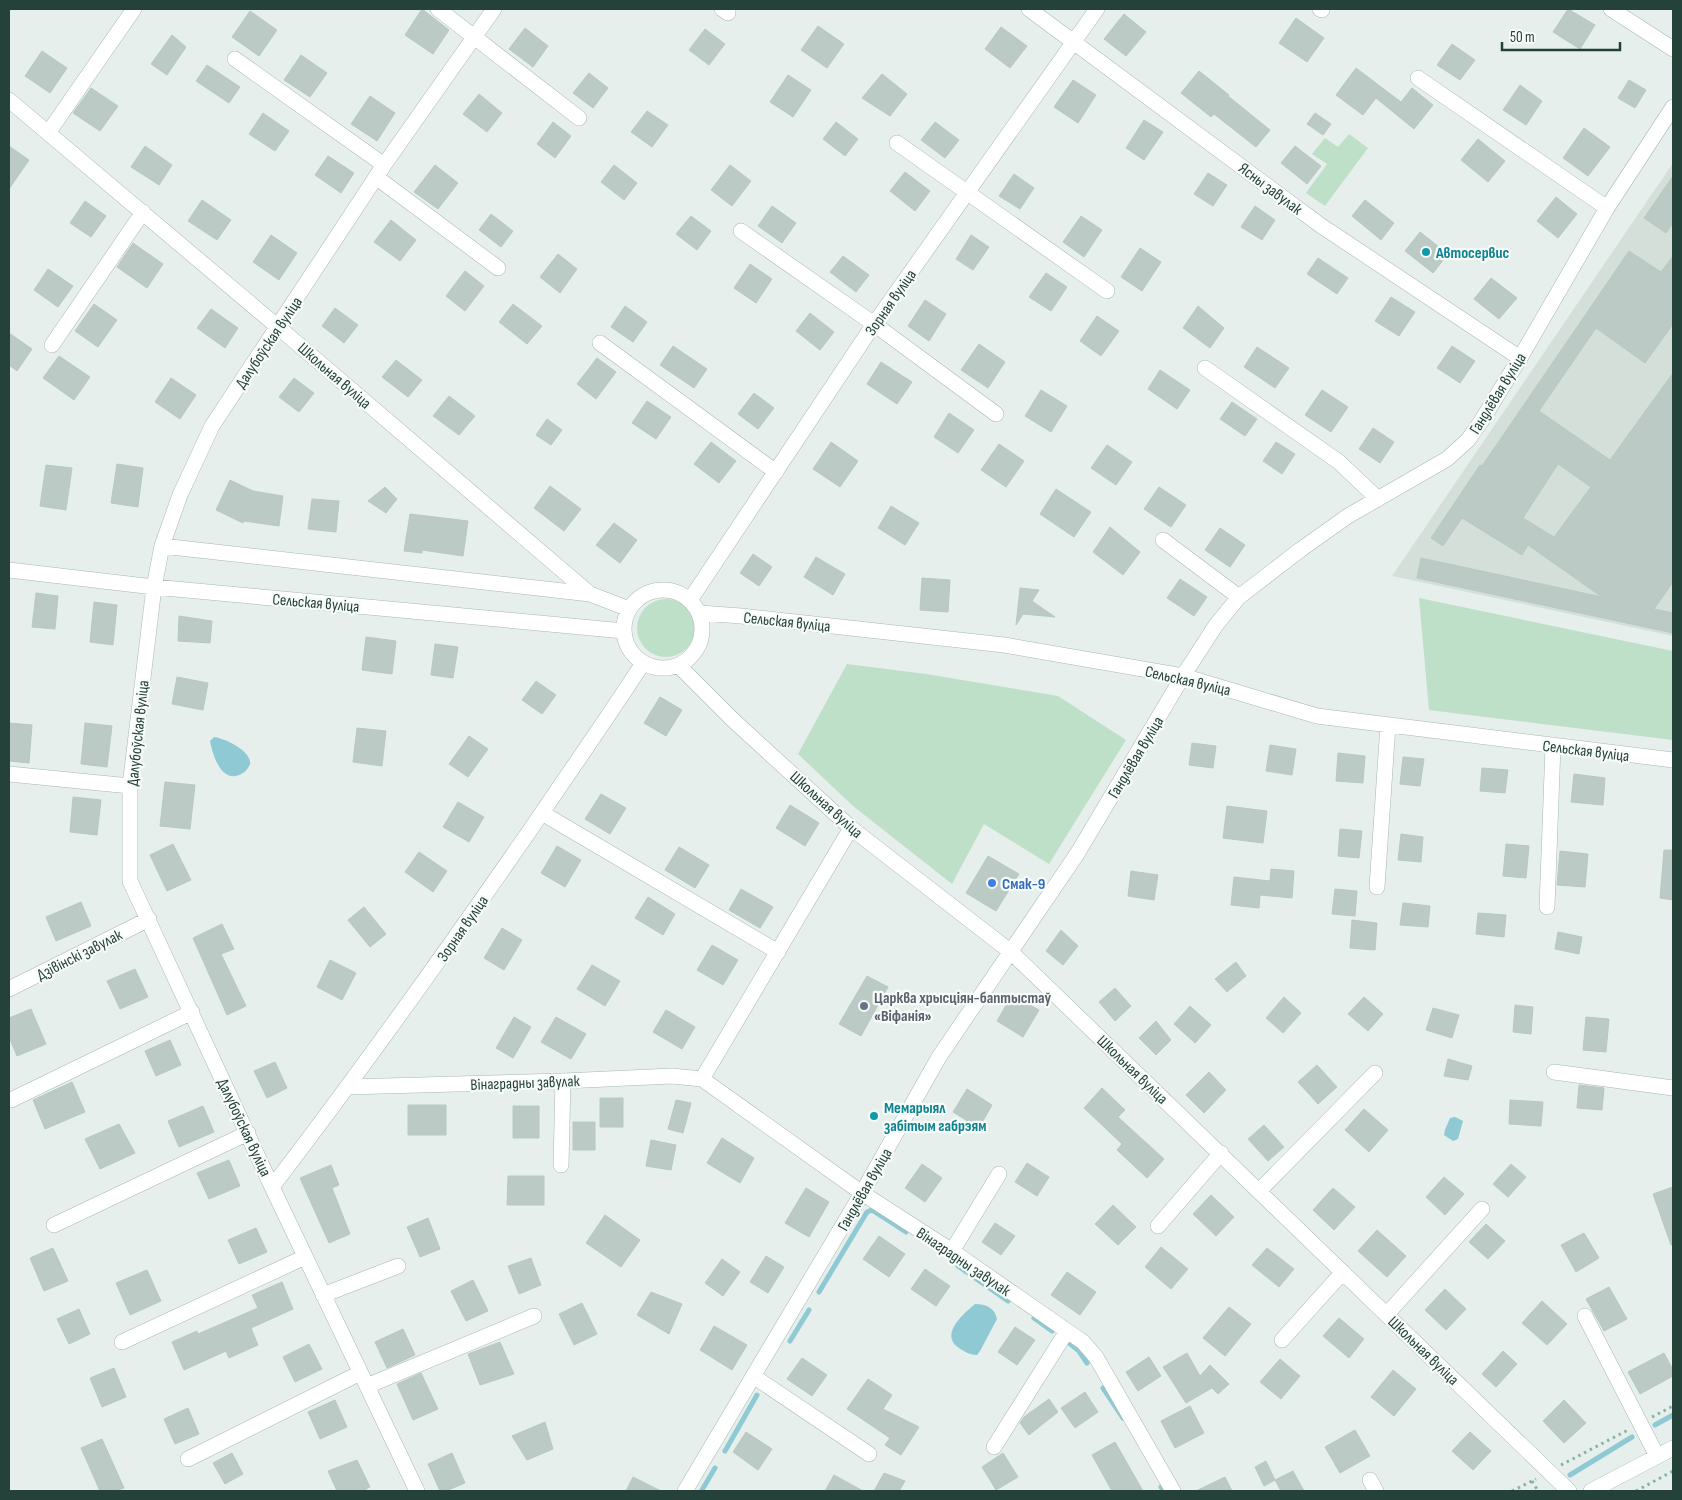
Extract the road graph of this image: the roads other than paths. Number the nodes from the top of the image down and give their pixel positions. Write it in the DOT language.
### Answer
graph roads {
  1 [pos="134,9"];
  2 [pos="438,9"];
  3 [pos="494,9"];
  4 [pos="1029,9"];
  5 [pos="1097,9"];
  6 [pos="1611,9"];
  7 [pos="474,37"];
  8 [pos="1074,42"];
  9 [pos="1673,49"];
  10 [pos="234,59"];
  11 [pos="1418,78"];
  12 [pos="10,103"];
  13 [pos="1673,107"];
  14 [pos="579,118"];
  15 [pos="48,133"];
  16 [pos="898,143"];
  17 [pos="380,171"];
  18 [pos="967,192"];
  19 [pos="1607,208"];
  20 [pos="143,212"];
  21 [pos="741,231"];
  22 [pos="498,268"];
  23 [pos="1107,291"];
  24 [pos="874,324"];
  25 [pos="278,327"];
  26 [pos="600,343"];
  27 [pos="52,345"];
  28 [pos="1520,358"];
  29 [pos="1205,368"];
  30 [pos="996,414"];
  31 [pos="776,472"];
  32 [pos="1378,499"];
  33 [pos="1163,540"];
  34 [pos="162,546"];
  35 [pos="9,570"];
  36 [pos="154,587"];
  37 [pos="590,594"];
  38 [pos="1239,597"];
  39 [pos="690,600"];
  40 [pos="629,609"];
  41 [pos="700,613"];
  42 [pos="624,630"];
  43 [pos="643,663"];
  44 [pos="679,666"];
  45 [pos="1183,676"];
  46 [pos="1388,725"];
  47 [pos="1553,746"];
  48 [pos="1673,760"];
  49 [pos="9,774"];
  50 [pos="130,786"];
  51 [pos="542,813"];
  52 [pos="851,828"];
  53 [pos="1377,887"];
  54 [pos="1547,907"];
  55 [pos="148,920"];
  56 [pos="778,952"];
  57 [pos="1011,952"];
  58 [pos="9,989"];
  59 [pos="192,1012"];
  60 [pos="1554,1072"];
  61 [pos="1375,1073"];
  62 [pos="702,1079"];
  63 [pos="563,1081"];
  64 [pos="348,1087"];
  65 [pos="1673,1088"];
  66 [pos="11,1100"];
  67 [pos="248,1134"];
  68 [pos="1221,1154"];
  69 [pos="561,1165"];
  70 [pos="999,1174"];
  71 [pos="272,1187"];
  72 [pos="1260,1191"];
  73 [pos="862,1193"];
  74 [pos="1482,1209"];
  75 [pos="54,1225"];
  76 [pos="1158,1226"];
  77 [pos="952,1251"];
  78 [pos="305,1257"];
  79 [pos="398,1266"];
  80 [pos="1343,1272"];
  81 [pos="324,1295"];
  82 [pos="1387,1314"];
  83 [pos="534,1316"];
  84 [pos="1585,1316"];
  85 [pos="1067,1331"];
  86 [pos="1282,1340"];
  87 [pos="122,1342"];
  88 [pos="753,1376"];
  89 [pos="363,1380"];
  90 [pos="994,1447"];
  91 [pos="1673,1448"];
  92 [pos="869,1454"];
  93 [pos="1657,1456"];
  94 [pos="188,1459"];
  95 [pos="417,1491"];
  96 [pos="685,1491"];
  97 [pos="1173,1491"];
  98 [pos="1569,1491"];
  99 [pos="1591,1491"];
  1 -- 15 [label="street"];
  2 -- 7 [label="street"];
  3 -- 7 [label="street, Далубоўская вуліца"];
  4 -- 8 [label="street, Ясны завулак"];
  5 -- 8 [label="street, Зорная вуліца"];
  6 -- 9 [label="street"];
  7 -- 14 [label="street"];
  7 -- 17 [label="street, Далубоўская вуліца"];
  8 -- 18 [label="street, Зорная вуліца"];
  8 -- 28 [label="street, Ясны завулак"];
  10 -- 17 [label="street"];
  11 -- 19 [label="street"];
  12 -- 15 [label="street, Школьная вуліца"];
  13 -- 19 [label="street, Гандлёвая вуліца"];
  15 -- 20 [label="street, Школьная вуліца"];
  16 -- 18 [label="street"];
  17 -- 22 [label="street"];
  17 -- 25 [label="street, Далубоўская вуліца"];
  18 -- 23 [label="street"];
  18 -- 24 [label="street, Зорная вуліца"];
  19 -- 28 [label="street, Гандлёвая вуліца"];
  20 -- 25 [label="street, Школьная вуліца"];
  20 -- 27 [label="street"];
  21 -- 24 [label="street"];
  24 -- 30 [label="street"];
  24 -- 31 [label="street, Зорная вуліца"];
  25 -- 34 [label="street, Далубоўская вуліца"];
  25 -- 37 [label="street, Школьная вуліца"];
  26 -- 31 [label="street"];
  28 -- 32 [label="street, Гандлёвая вуліца"];
  29 -- 32 [label="street"];
  31 -- 39 [label="street, Зорная вуліца"];
  32 -- 38 [label="street, Гандлёвая вуліца"];
  33 -- 38 [label="street"];
  34 -- 36 [label="street, Далубоўская вуліца"];
  34 -- 37 [label="street"];
  35 -- 36 [label="street, Сельская вуліца"];
  36 -- 42 [label="street, Сельская вуліца"];
  36 -- 50 [label="street, Далубоўская вуліца"];
  37 -- 40 [label="street"];
  38 -- 45 [label="street, Гандлёвая вуліца"];
  39 -- 40 [label="street"];
  39 -- 41 [label="street"];
  40 -- 42 [label="street"];
  41 -- 44 [label="street"];
  41 -- 45 [label="street, Сельская вуліца"];
  42 -- 43 [label="street"];
  43 -- 44 [label="street"];
  43 -- 51 [label="street, Зорная вуліца"];
  44 -- 52 [label="street, Школьная вуліца"];
  45 -- 46 [label="street, Сельская вуліца"];
  45 -- 57 [label="street, Гандлёвая вуліца"];
  46 -- 47 [label="street, Сельская вуліца"];
  46 -- 53 [label="street"];
  47 -- 48 [label="street, Сельская вуліца"];
  47 -- 54 [label="street"];
  49 -- 50 [label="street"];
  50 -- 55 [label="street, Далубоўская вуліца"];
  51 -- 56 [label="street"];
  51 -- 64 [label="street, Зорная вуліца"];
  52 -- 56 [label="street"];
  52 -- 57 [label="street, Школьная вуліца"];
  55 -- 58 [label="street, Дзівінскі завулак"];
  55 -- 59 [label="street, Далубоўская вуліца"];
  56 -- 62 [label="street"];
  57 -- 68 [label="street, Школьная вуліца"];
  57 -- 73 [label="street, Гандлёвая вуліца"];
  59 -- 66 [label="street"];
  59 -- 67 [label="street, Далубоўская вуліца"];
  60 -- 65 [label="street"];
  61 -- 72 [label="street"];
  62 -- 63 [label="street, Вінаградны завулак"];
  62 -- 73 [label="street, Вінаградны завулак"];
  63 -- 64 [label="street, Вінаградны завулак"];
  63 -- 69 [label="street"];
  64 -- 71 [label="street, Зорная вуліца"];
  67 -- 71 [label="street, Далубоўская вуліца"];
  67 -- 75 [label="street"];
  68 -- 72 [label="street, Школьная вуліца"];
  68 -- 76 [label="street"];
  70 -- 77 [label="street"];
  71 -- 78 [label="street, Далубоўская вуліца"];
  72 -- 80 [label="street, Школьная вуліца"];
  73 -- 77 [label="street, Вінаградны завулак"];
  73 -- 88 [label="street, Гандлёвая вуліца"];
  74 -- 82 [label="street"];
  77 -- 85 [label="street, Вінаградны завулак"];
  78 -- 81 [label="street, Далубоўская вуліца"];
  78 -- 87 [label="street"];
  79 -- 81 [label="street"];
  80 -- 82 [label="street, Школьная вуліца"];
  80 -- 86 [label="street"];
  81 -- 89 [label="street, Далубоўская вуліца"];
  82 -- 98 [label="street, Школьная вуліца"];
  83 -- 89 [label="street"];
  84 -- 93 [label="street"];
  85 -- 90 [label="street"];
  85 -- 97 [label="street, Вінаградны завулак"];
  88 -- 92 [label="street"];
  88 -- 96 [label="street, Гандлёвая вуліца"];
  89 -- 94 [label="street"];
  89 -- 95 [label="street, Далубоўская вуліца"];
  91 -- 93 [label="street"];
  93 -- 99 [label="street"];
}
